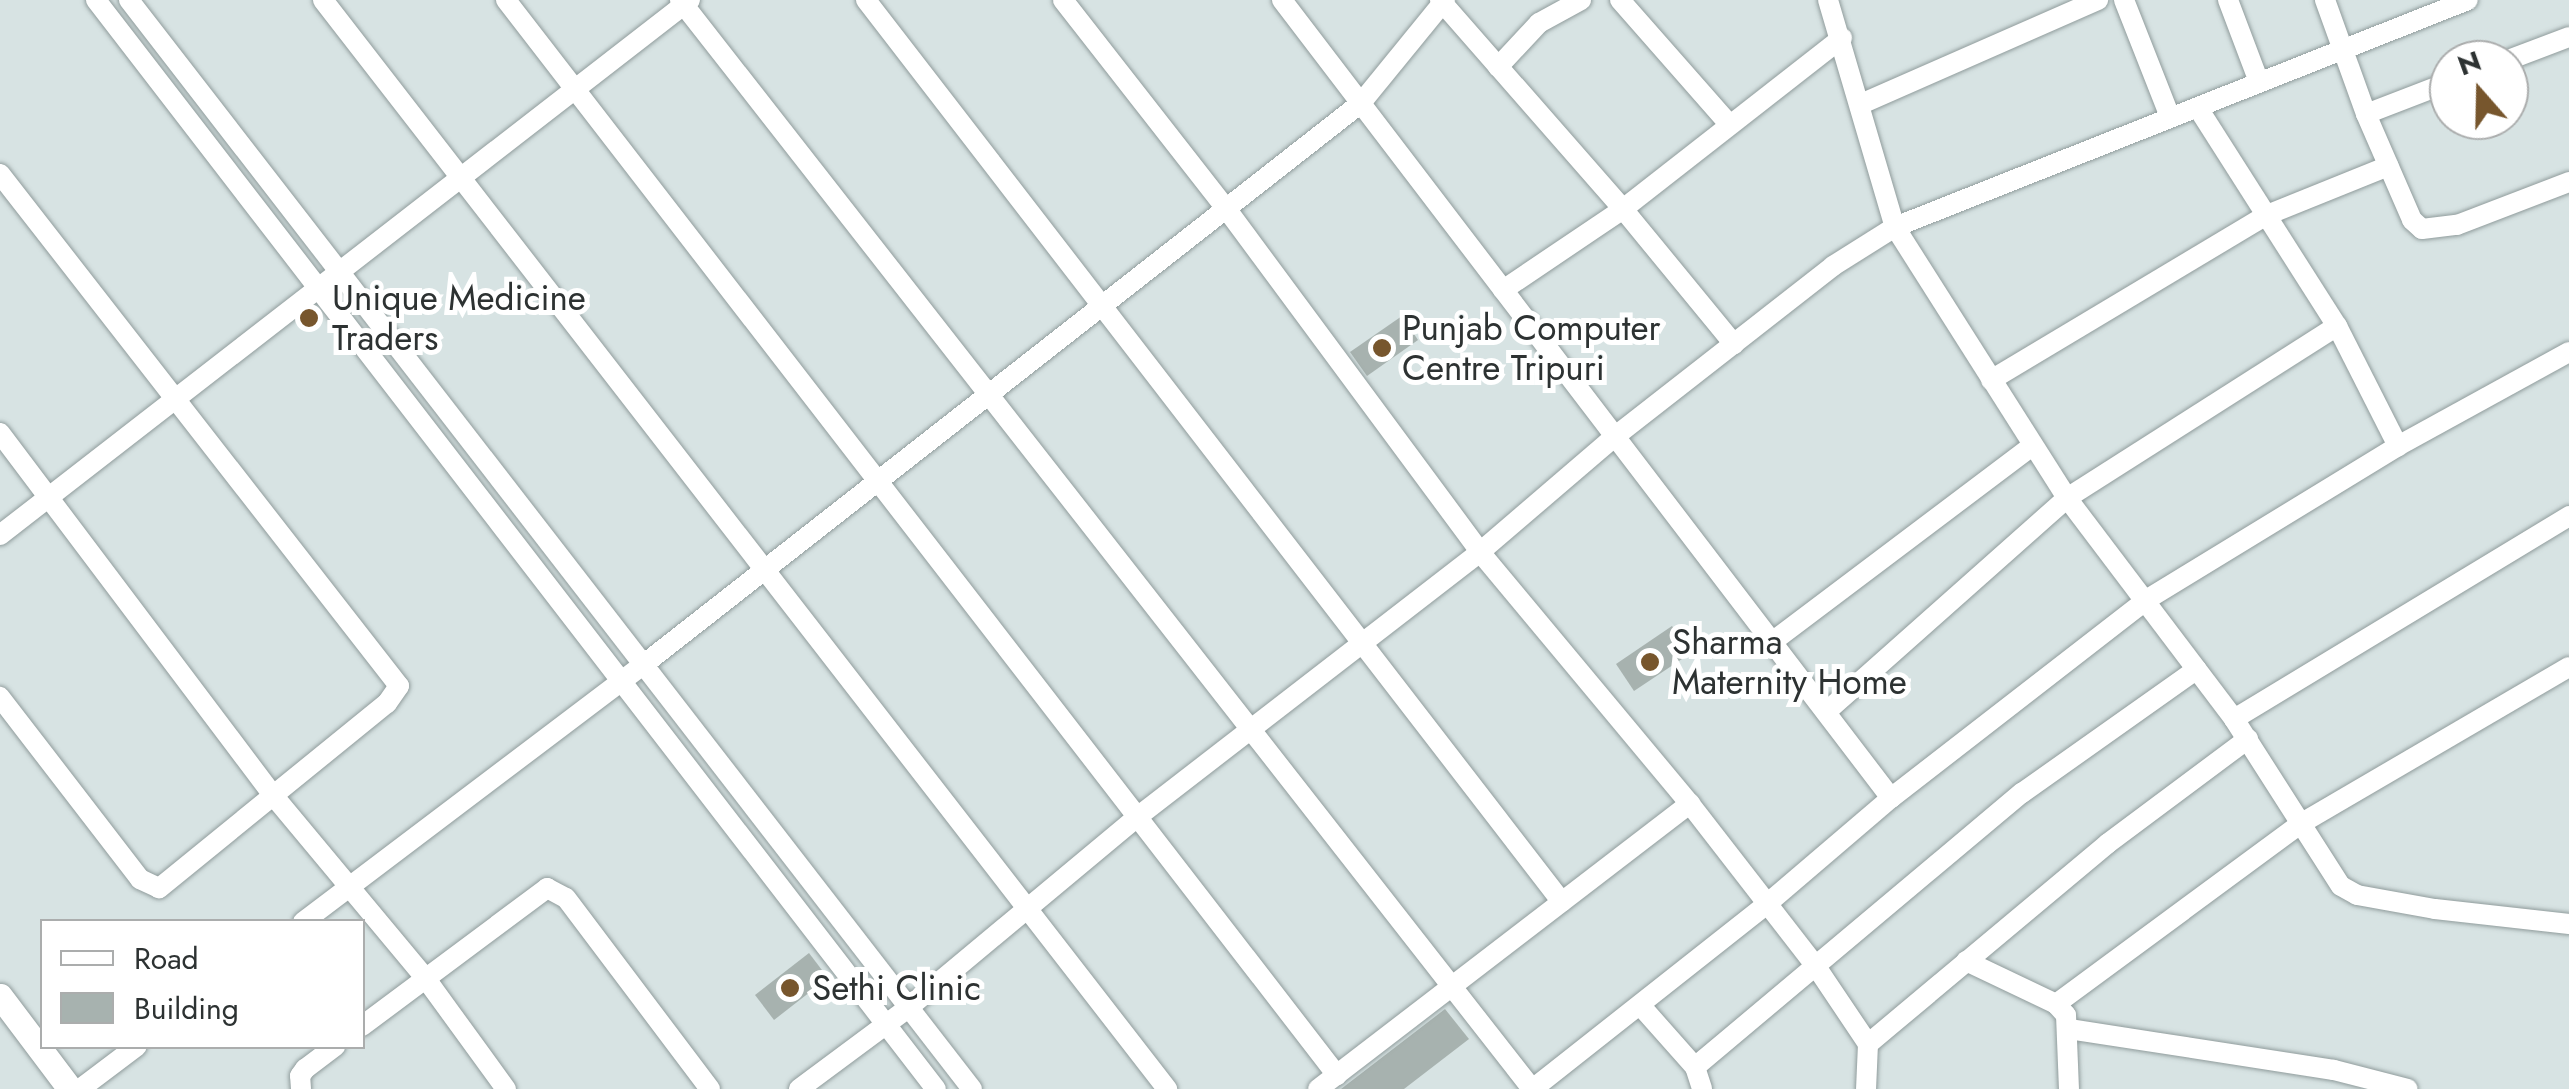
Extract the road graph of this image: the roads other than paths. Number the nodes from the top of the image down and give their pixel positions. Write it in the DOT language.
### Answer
graph roads {
  1 [pos="96,0"];
  2 [pos="129,0"];
  3 [pos="323,0"];
  4 [pos="506,0"];
  5 [pos="866,0"];
  6 [pos="1064,0"];
  7 [pos="1282,0"];
  8 [pos="1582,0"];
  9 [pos="1620,0"];
  10 [pos="1828,0"];
  11 [pos="2098,0"];
  12 [pos="2124,0"];
  13 [pos="2228,0"];
  14 [pos="2325,0"];
  15 [pos="2468,0"];
  16 [pos="684,2"];
  17 [pos="1442,2"];
  18 [pos="2569,36"];
  19 [pos="1842,38"];
  20 [pos="2343,50"];
  21 [pos="2529,52"];
  22 [pos="1498,67"];
  23 [pos="2259,82"];
  24 [pos="575,90"];
  25 [pos="2429,90"];
  26 [pos="1361,104"];
  27 [pos="1861,104"];
  28 [pos="2198,108"];
  29 [pos="2366,114"];
  30 [pos="2170,117"];
  31 [pos="1729,124"];
  32 [pos="2388,166"];
  33 [pos="0,174"];
  34 [pos="460,179"];
  35 [pos="2569,182"];
  36 [pos="1623,210"];
  37 [pos="1228,211"];
  38 [pos="2267,215"];
  39 [pos="1895,226"];
  40 [pos="338,274"];
  41 [pos="318,290"];
  42 [pos="1503,290"];
  43 [pos="1104,307"];
  44 [pos="2337,326"];
  45 [pos="1734,344"];
  46 [pos="2569,352"];
  47 [pos="1991,380"];
  48 [pos="990,396"];
  49 [pos="176,401"];
  50 [pos="0,433"];
  51 [pos="1613,438"];
  52 [pos="2032,446"];
  53 [pos="2398,446"];
  54 [pos="880,481"];
  55 [pos="50,498"];
  56 [pos="2067,498"];
  57 [pos="2569,516"];
  58 [pos="0,535"];
  59 [pos="1480,552"];
  60 [pos="764,570"];
  61 [pos="2146,600"];
  62 [pos="1772,642"];
  63 [pos="1360,646"];
  64 [pos="643,665"];
  65 [pos="2569,667"];
  66 [pos="2198,669"];
  67 [pos="621,679"];
  68 [pos="0,697"];
  69 [pos="1826,712"];
  70 [pos="2234,719"];
  71 [pos="1250,734"];
  72 [pos="2248,739"];
  73 [pos="272,794"];
  74 [pos="1891,798"];
  75 [pos="1690,804"];
  76 [pos="1136,818"];
  77 [pos="2300,824"];
  78 [pos="348,888"];
  79 [pos="1562,902"];
  80 [pos="1767,904"];
  81 [pos="1028,908"];
  82 [pos="307,919"];
  83 [pos="2569,924"];
  84 [pos="1966,962"];
  85 [pos="1815,965"];
  86 [pos="426,979"];
  87 [pos="1449,988"];
  88 [pos="0,996"];
  89 [pos="2056,1004"];
  90 [pos="1640,1005"];
  91 [pos="908,1008"];
  92 [pos="365,1024"];
  93 [pos="885,1026"];
  94 [pos="2069,1029"];
  95 [pos="1868,1044"];
  96 [pos="132,1049"];
  97 [pos="332,1049"];
  98 [pos="1695,1066"];
  99 [pos="1337,1075"];
  100 [pos="70,1089"];
  101 [pos="80,1089"];
  102 [pos="301,1089"];
  103 [pos="506,1089"];
  104 [pos="710,1089"];
  105 [pos="800,1089"];
  106 [pos="936,1089"];
  107 [pos="972,1089"];
  108 [pos="1167,1089"];
  109 [pos="1318,1089"];
  110 [pos="1533,1089"];
  111 [pos="1702,1089"];
  112 [pos="1866,1089"];
  113 [pos="2070,1089"];
  114 [pos="2408,1089"];
  1 -- 41 [label="street"];
  2 -- 40 [label="street"];
  3 -- 34 [label="street"];
  4 -- 24 [label="street"];
  5 -- 43 [label="street"];
  6 -- 37 [label="street"];
  7 -- 26 [label="street"];
  8 -- 22 [label="street"];
  9 -- 31 [label="street"];
  10 -- 19 [label="street"];
  11 -- 27 [label="street"];
  12 -- 30 [label="street"];
  13 -- 23 [label="street"];
  14 -- 20 [label="street"];
  15 -- 20 [label="street"];
  16 -- 24 [label="street"];
  16 -- 48 [label="street"];
  17 -- 22 [label="street"];
  17 -- 26 [label="street"];
  18 -- 21 [label="street"];
  19 -- 27 [label="street"];
  19 -- 31 [label="street"];
  20 -- 23 [label="street"];
  20 -- 29 [label="street"];
  22 -- 36 [label="street"];
  23 -- 28 [label="street"];
  24 -- 34 [label="street"];
  24 -- 54 [label="street"];
  25 -- 29 [label="street"];
  26 -- 37 [label="street"];
  26 -- 42 [label="street"];
  27 -- 39 [label="street"];
  28 -- 30 [label="street"];
  28 -- 38 [label="street"];
  29 -- 32 [label="street"];
  30 -- 39 [label="street"];
  31 -- 36 [label="street"];
  32 -- 35 [label="street"];
  32 -- 38 [label="street"];
  33 -- 49 [label="street"];
  34 -- 40 [label="street"];
  34 -- 60 [label="street"];
  36 -- 42 [label="street"];
  36 -- 45 [label="street"];
  37 -- 43 [label="street"];
  37 -- 59 [label="street"];
  38 -- 44 [label="street"];
  38 -- 47 [label="street"];
  39 -- 45 [label="street"];
  39 -- 47 [label="street"];
  40 -- 41 [label="street"];
  40 -- 64 [label="street"];
  41 -- 49 [label="street"];
  41 -- 67 [label="street"];
  42 -- 51 [label="street"];
  43 -- 48 [label="street"];
  43 -- 63 [label="street"];
  44 -- 53 [label="street"];
  44 -- 56 [label="street"];
  45 -- 51 [label="street"];
  46 -- 53 [label="street"];
  47 -- 52 [label="street"];
  48 -- 54 [label="street"];
  48 -- 71 [label="street"];
  49 -- 55 [label="street"];
  49 -- 73 [label="street"];
  50 -- 55 [label="street"];
  51 -- 59 [label="street"];
  51 -- 62 [label="street"];
  52 -- 56 [label="street"];
  52 -- 62 [label="street"];
  53 -- 61 [label="street"];
  54 -- 60 [label="street"];
  54 -- 76 [label="street"];
  55 -- 58 [label="street"];
  55 -- 73 [label="street"];
  56 -- 61 [label="street"];
  56 -- 69 [label="street"];
  57 -- 70 [label="street"];
  59 -- 63 [label="street"];
  59 -- 75 [label="street"];
  60 -- 64 [label="street"];
  60 -- 81 [label="street"];
  61 -- 66 [label="street"];
  61 -- 74 [label="street"];
  62 -- 69 [label="street"];
  63 -- 71 [label="street"];
  63 -- 79 [label="street"];
  64 -- 67 [label="street"];
  64 -- 91 [label="street"];
  65 -- 77 [label="street"];
  66 -- 70 [label="street"];
  66 -- 85 [label="street"];
  67 -- 78 [label="street"];
  67 -- 93 [label="street"];
  68 -- 73 [label="street"];
  69 -- 74 [label="street"];
  70 -- 72 [label="street"];
  71 -- 76 [label="street"];
  71 -- 87 [label="street"];
  72 -- 77 [label="street"];
  72 -- 84 [label="street"];
  73 -- 78 [label="street"];
  74 -- 80 [label="street"];
  75 -- 79 [label="street"];
  75 -- 80 [label="street"];
  76 -- 81 [label="street"];
  76 -- 99 [label="street"];
  77 -- 83 [label="street"];
  77 -- 89 [label="street"];
  78 -- 82 [label="street"];
  78 -- 86 [label="street"];
  79 -- 87 [label="street"];
  80 -- 85 [label="street"];
  80 -- 90 [label="street"];
  81 -- 91 [label="street"];
  81 -- 108 [label="street"];
  84 -- 89 [label="street"];
  84 -- 95 [label="street"];
  85 -- 95 [label="street"];
  85 -- 98 [label="street"];
  86 -- 92 [label="street"];
  86 -- 103 [label="street"];
  86 -- 104 [label="street"];
  87 -- 99 [label="street"];
  87 -- 110 [label="street"];
  88 -- 100 [label="street"];
  89 -- 94 [label="street"];
  90 -- 98 [label="street"];
  90 -- 110 [label="street"];
  91 -- 93 [label="street"];
  91 -- 107 [label="street"];
  93 -- 105 [label="street"];
  93 -- 106 [label="street"];
  94 -- 113 [label="street"];
  94 -- 114 [label="street"];
  95 -- 112 [label="street"];
  96 -- 101 [label="street"];
  97 -- 102 [label="street"];
  98 -- 111 [label="street"];
  99 -- 109 [label="street"];
}
